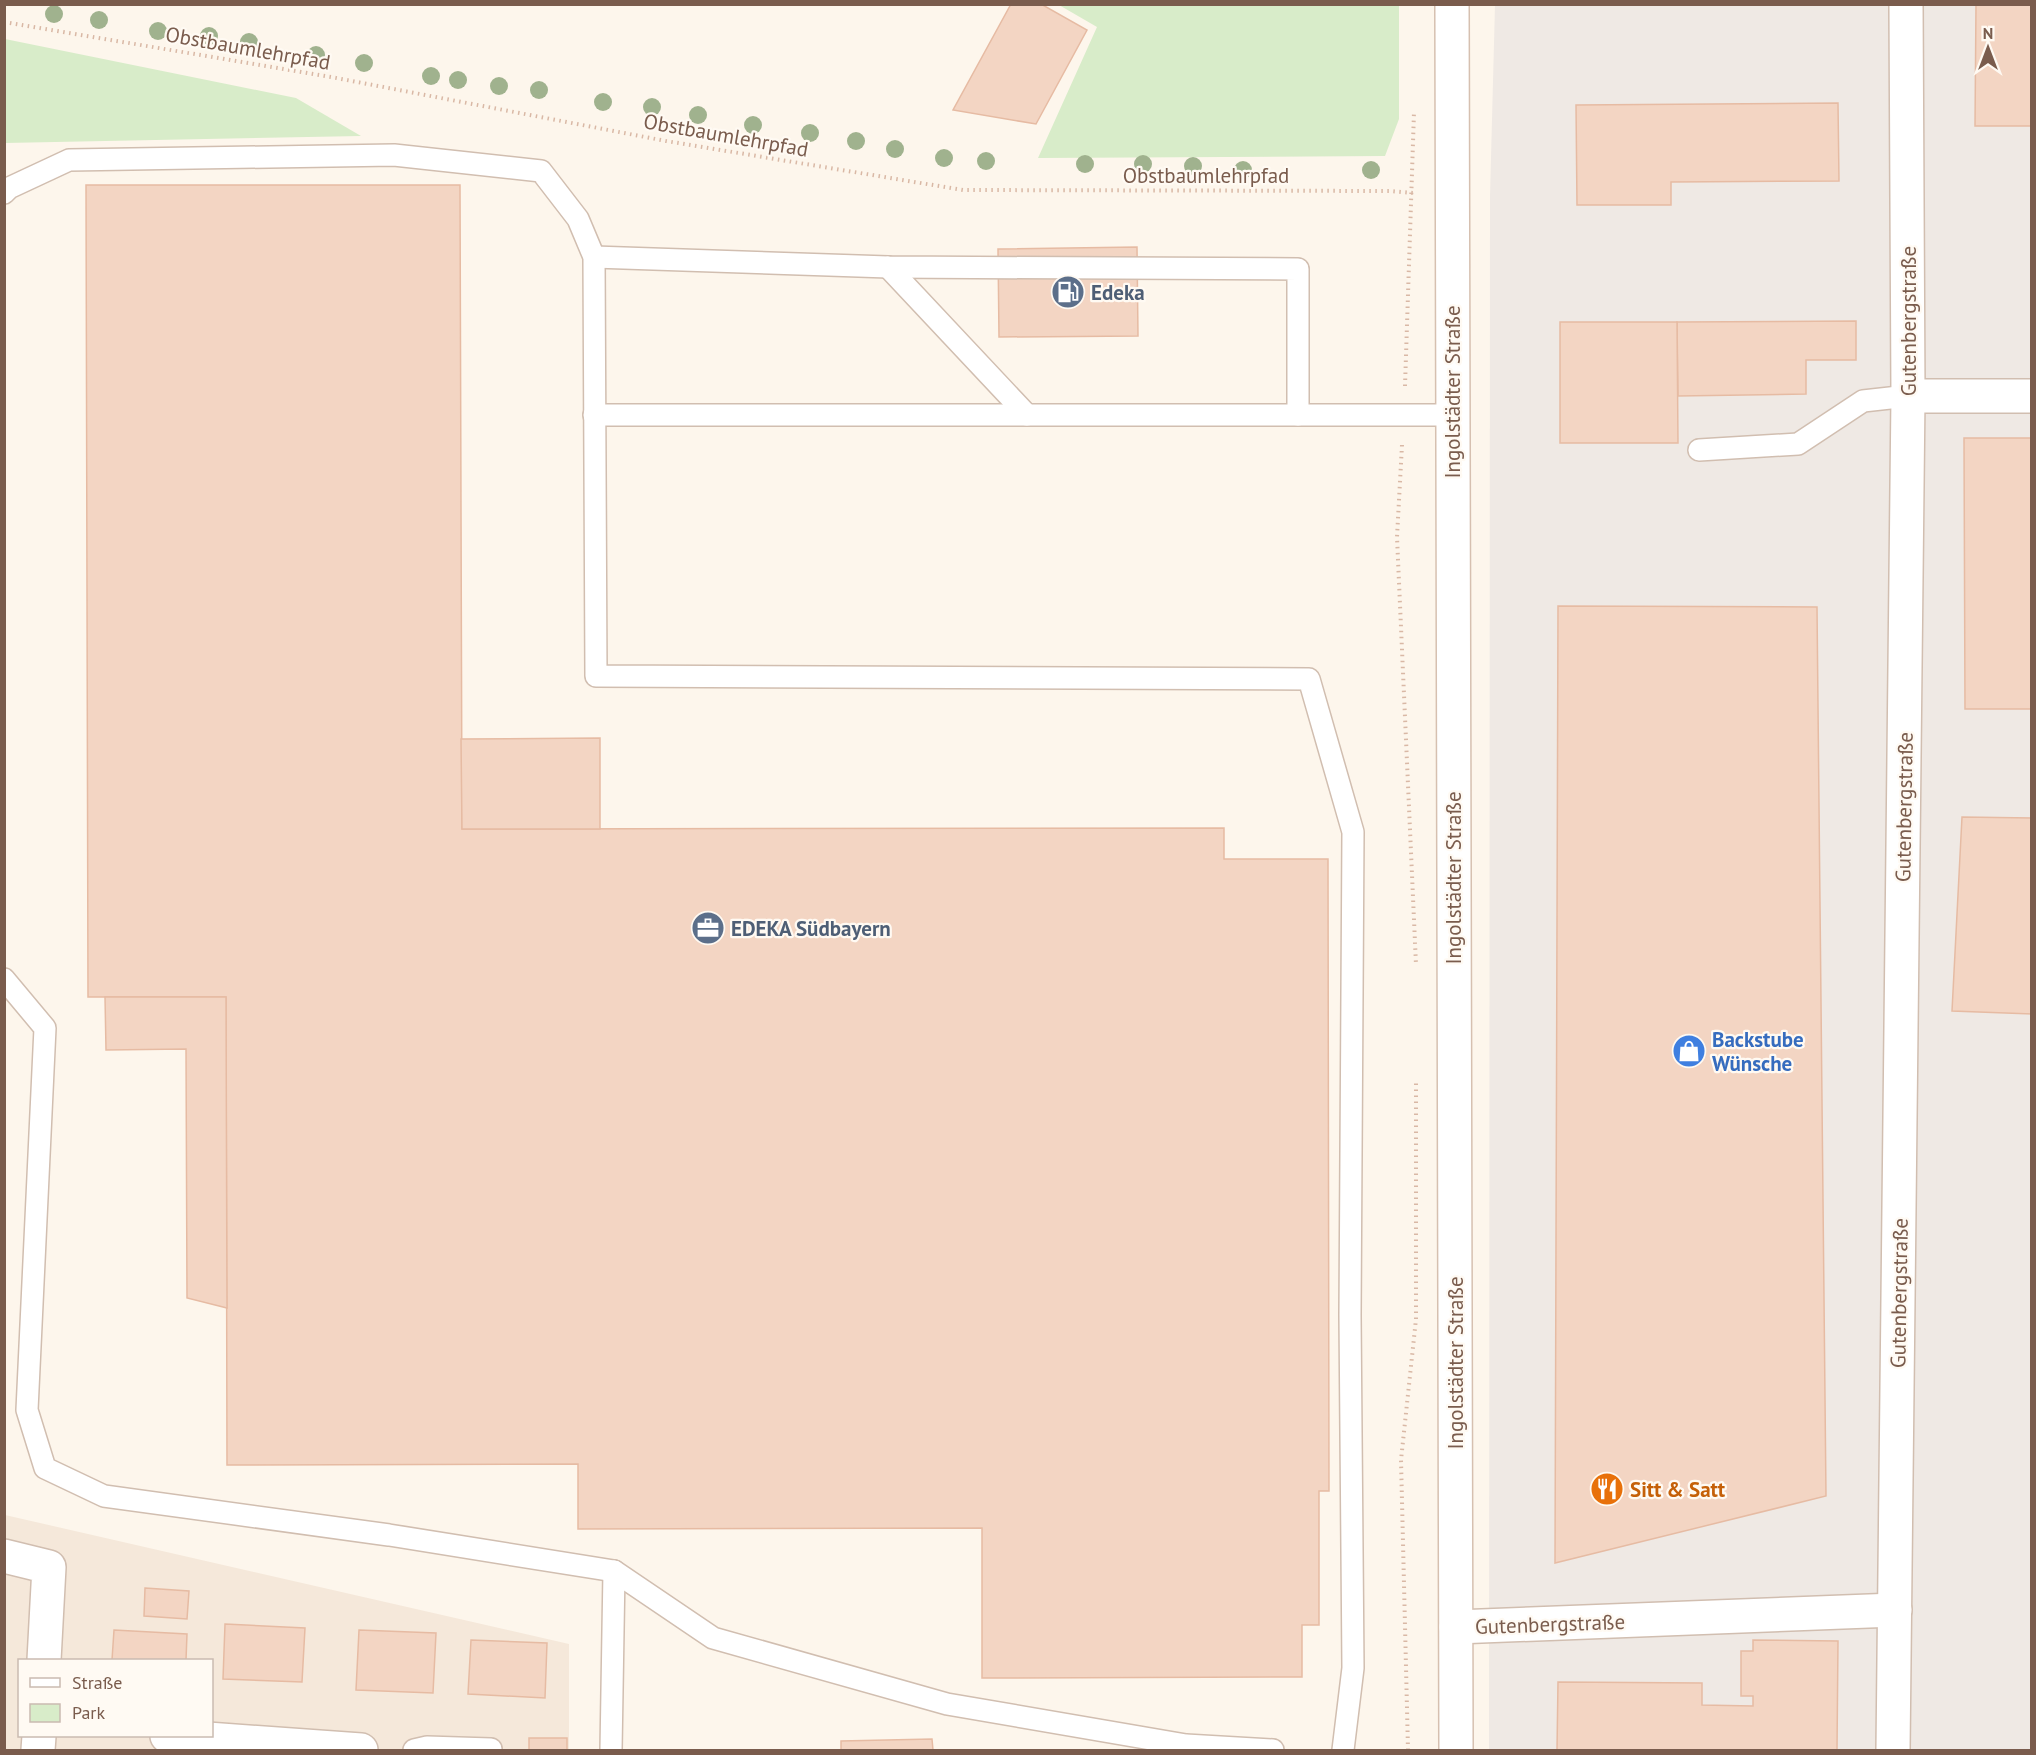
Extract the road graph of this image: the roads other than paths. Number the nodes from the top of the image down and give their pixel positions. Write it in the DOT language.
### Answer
graph roads {
  1 [pos="1452,4"];
  2 [pos="1906,4"];
  3 [pos="4,193"];
  4 [pos="594,256"];
  5 [pos="888,267"];
  6 [pos="1908,396"];
  7 [pos="2031,396"];
  8 [pos="594,415"];
  9 [pos="1027,415"];
  10 [pos="1298,415"];
  11 [pos="1452,415"];
  12 [pos="1699,450"];
  13 [pos="4,979"];
  14 [pos="4,1556"];
  15 [pos="614,1571"];
  16 [pos="1896,1610"];
  17 [pos="1456,1627"];
  18 [pos="44,1659"];
  19 [pos="181,1737"];
  20 [pos="1186,1748"];
  21 [pos="491,1749"];
  22 [pos="361,1750"];
  23 [pos="414,1750"];
  24 [pos="611,1750"];
  25 [pos="1273,1750"];
  26 [pos="1342,1750"];
  27 [pos="1456,1750"];
  28 [pos="1893,1750"];
  1 -- 11 [label="street, Ingolstädter Straße"];
  2 -- 6 [label="street, Gutenbergstraße"];
  3 -- 4 [label="lane"];
  4 -- 5 [label="lane"];
  4 -- 8 [label="lane"];
  5 -- 9 [label="lane"];
  5 -- 10 [label="lane"];
  6 -- 7 [label="street"];
  6 -- 12 [label="lane"];
  6 -- 16 [label="street, Gutenbergstraße"];
  8 -- 9 [label="lane"];
  8 -- 26 [label="lane"];
  9 -- 10 [label="lane"];
  10 -- 11 [label="lane"];
  11 -- 17 [label="street, Ingolstädter Straße"];
  13 -- 15 [label="lane"];
  14 -- 18 [label="street"];
  15 -- 20 [label="lane"];
  15 -- 24 [label="lane"];
  16 -- 17 [label="street, Gutenbergstraße"];
  16 -- 28 [label="street, Gutenbergstraße"];
  17 -- 27 [label="street, Ingolstädter Straße"];
  19 -- 22 [label="street"];
  20 -- 25 [label="lane"];
  21 -- 23 [label="lane"];
}
